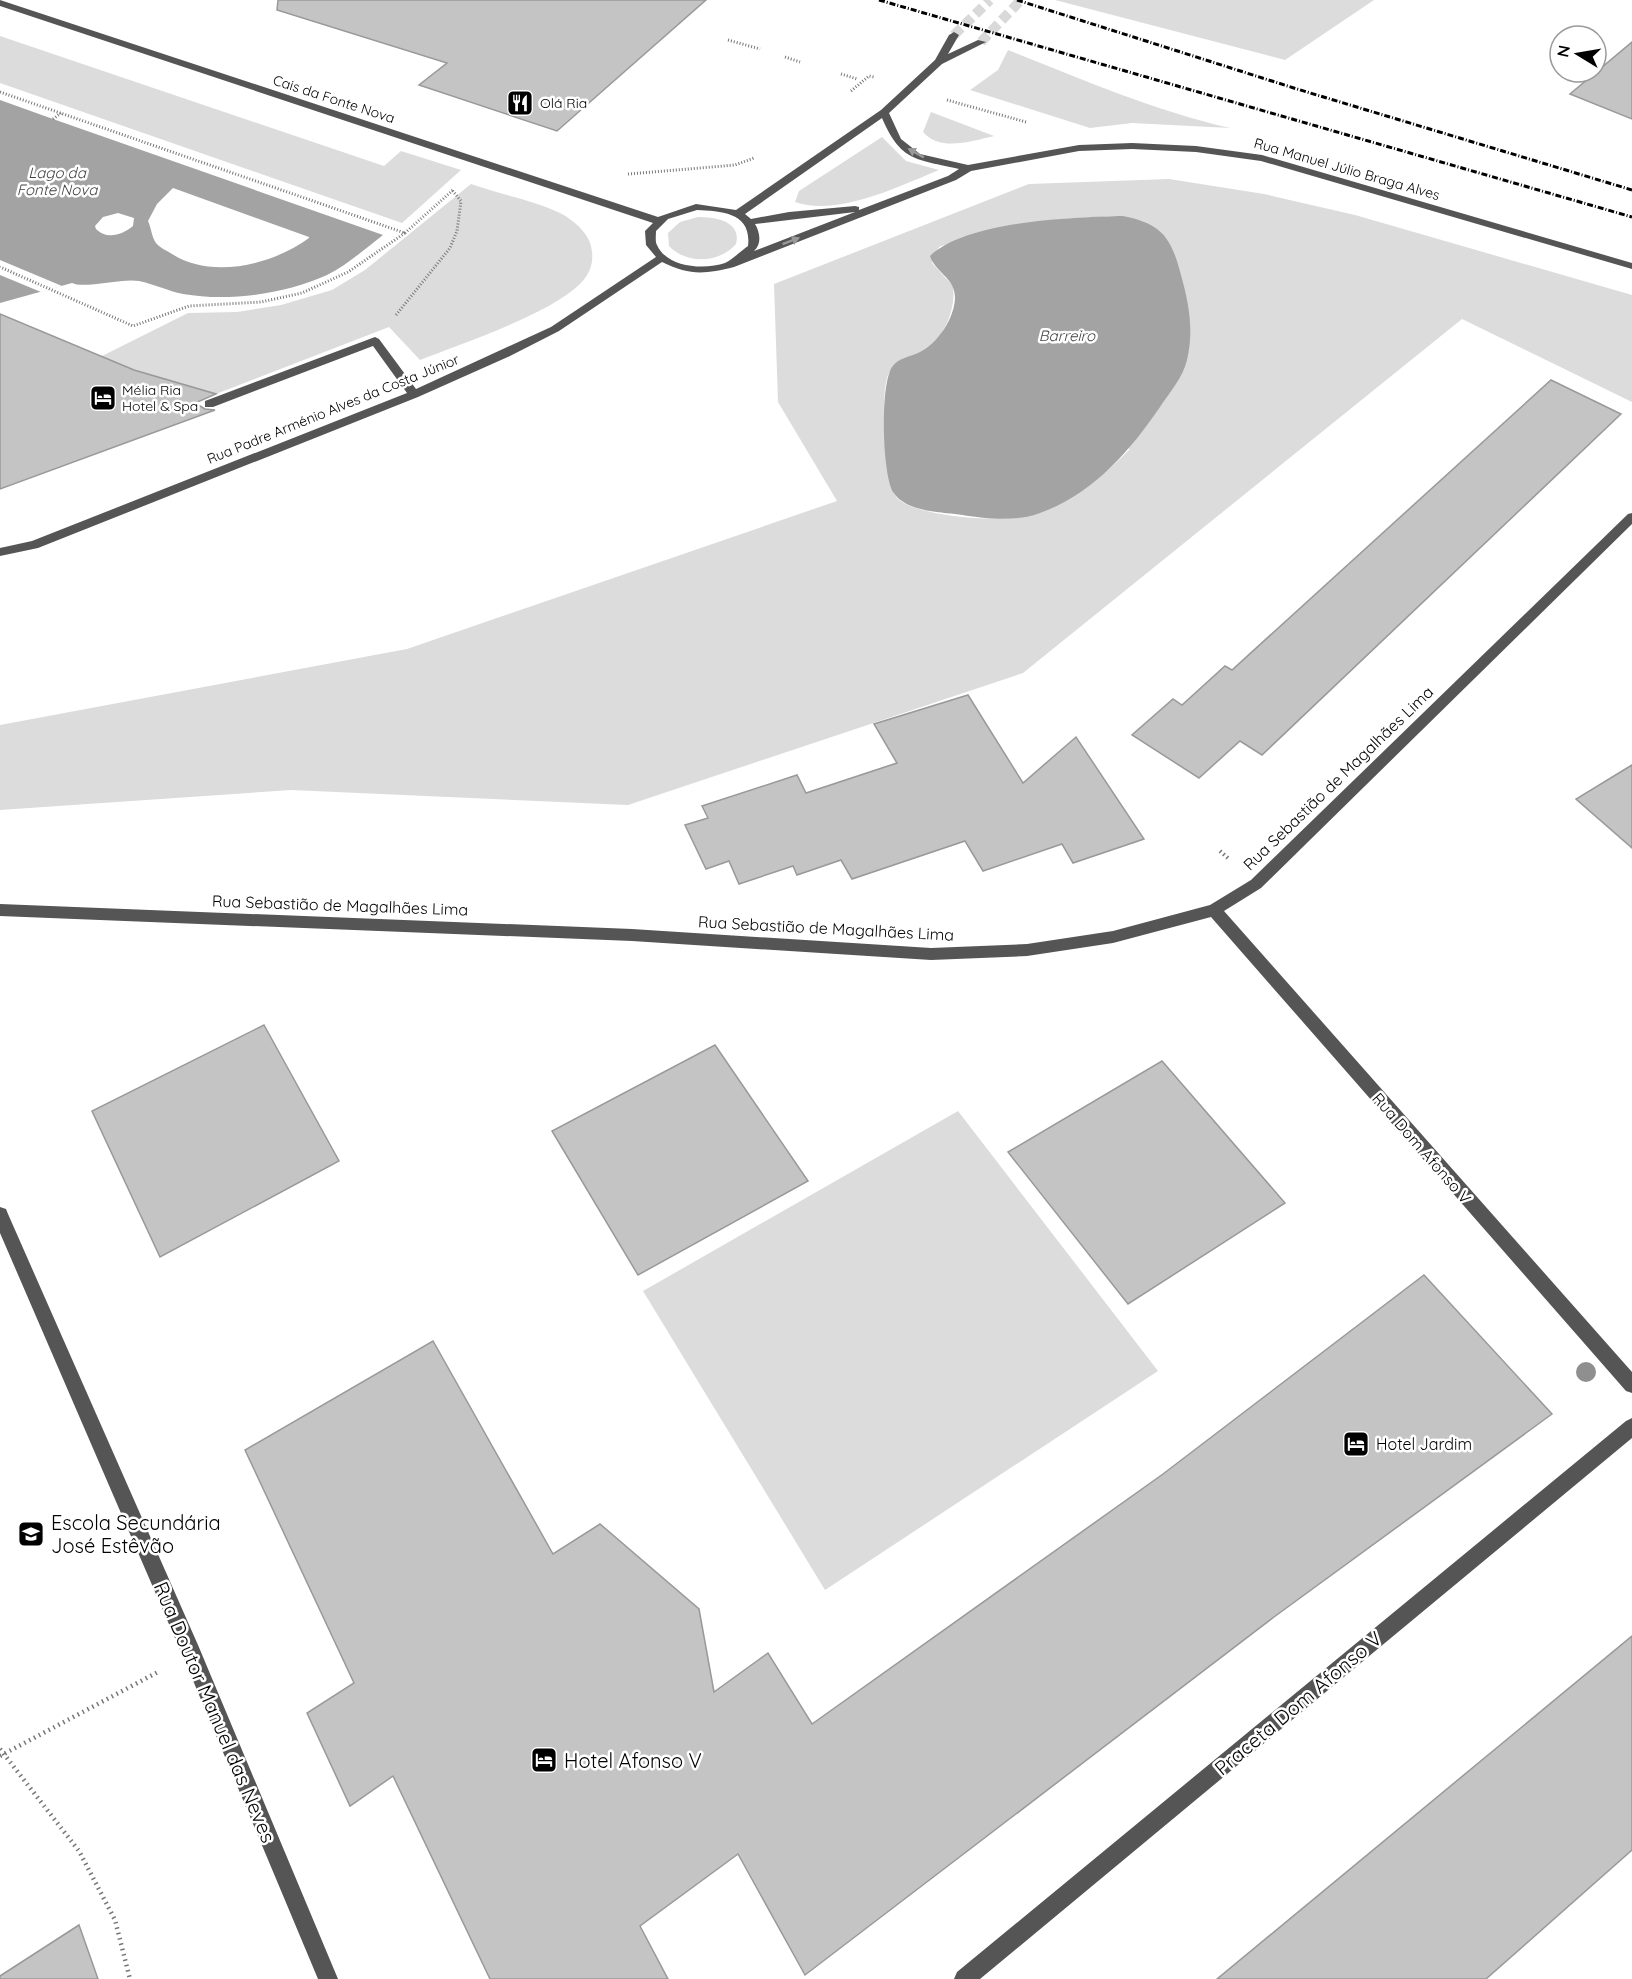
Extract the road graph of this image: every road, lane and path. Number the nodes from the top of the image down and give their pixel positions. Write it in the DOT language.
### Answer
graph roads {
  1 [pos="0,3"];
  2 [pos="954,35"];
  3 [pos="728,40"];
  4 [pos="981,42"];
  5 [pos="760,49"];
  6 [pos="785,57"];
  7 [pos="800,62"];
  8 [pos="939,62"];
  9 [pos="841,74"];
  10 [pos="857,79"];
  11 [pos="912,88"];
  12 [pos="0,92"];
  13 [pos="845,98"];
  14 [pos="884,112"];
  15 [pos="62,113"];
  16 [pos="53,119"];
  17 [pos="1035,125"];
  18 [pos="762,153"];
  19 [pos="968,168"];
  20 [pos="622,174"];
  21 [pos="452,190"];
  22 [pos="441,200"];
  23 [pos="876,206"];
  24 [pos="738,214"];
  25 [pos="659,222"];
  26 [pos="749,222"];
  27 [pos="405,233"];
  28 [pos="660,259"];
  29 [pos="736,262"];
  30 [pos="1632,266"];
  31 [pos="0,267"];
  32 [pos="375,341"];
  33 [pos="414,394"];
  34 [pos="209,404"];
  35 [pos="1632,517"];
  36 [pos="0,552"];
  37 [pos="0,910"];
  38 [pos="1214,910"];
  39 [pos="0,1214"];
  40 [pos="1632,1385"];
  41 [pos="1632,1426"];
  42 [pos="125,1692"];
  43 [pos="2,1753"];
  44 [pos="130,1979"];
  45 [pos="328,1979"];
  46 [pos="964,1979"];
  1 -- 25 [label="street, Cais da Fonte Nova"];
  2 -- 8 [label="street"];
  3 -- 5 [label="path"];
  4 -- 8 [label="street"];
  6 -- 7 [label="path"];
  8 -- 11 [label="street"];
  9 -- 10 [label="path"];
  11 -- 13 [label="path"];
  11 -- 14 [label="street"];
  11 -- 17 [label="path"];
  12 -- 15 [label="path"];
  19 -- 14 [label="street, one-way"];
  14 -- 24 [label="street"];
  15 -- 16 [label="path"];
  15 -- 27 [label="path"];
  18 -- 20 [label="path"];
  19 -- 23 [label="street, Rua Manuel Júlio Braga Alves"];
  19 -- 30 [label="street, Rua Manuel Júlio Braga Alves"];
  21 -- 32 [label="path"];
  22 -- 27 [label="path"];
  23 -- 26 [label="street, Rua Manuel Júlio Braga Alves"];
  29 -- 23 [label="street, Rua Manuel Júlio Braga Alves, one-way"];
  24 -- 25 [label="street"];
  24 -- 26 [label="street"];
  25 -- 28 [label="street"];
  26 -- 29 [label="street"];
  27 -- 31 [label="path"];
  28 -- 29 [label="street"];
  28 -- 33 [label="street, Rua Padre Arménio Alves da Costa Júnior"];
  32 -- 33 [label="street"];
  32 -- 34 [label="street"];
  33 -- 36 [label="street, Rua Padre Arménio Alves da Costa Júnior"];
  35 -- 38 [label="street, Rua Sebastião de Magalhães Lima"];
  37 -- 38 [label="street, Rua Sebastião de Magalhães Lima"];
  38 -- 40 [label="street, Rua Dom Afonso V"];
  39 -- 45 [label="street, Rua Doutor Manuel das Neves"];
  41 -- 46 [label="street, Praceta Dom Afonso V"];
  42 -- 43 [label="path"];
  43 -- 44 [label="path"];
}
